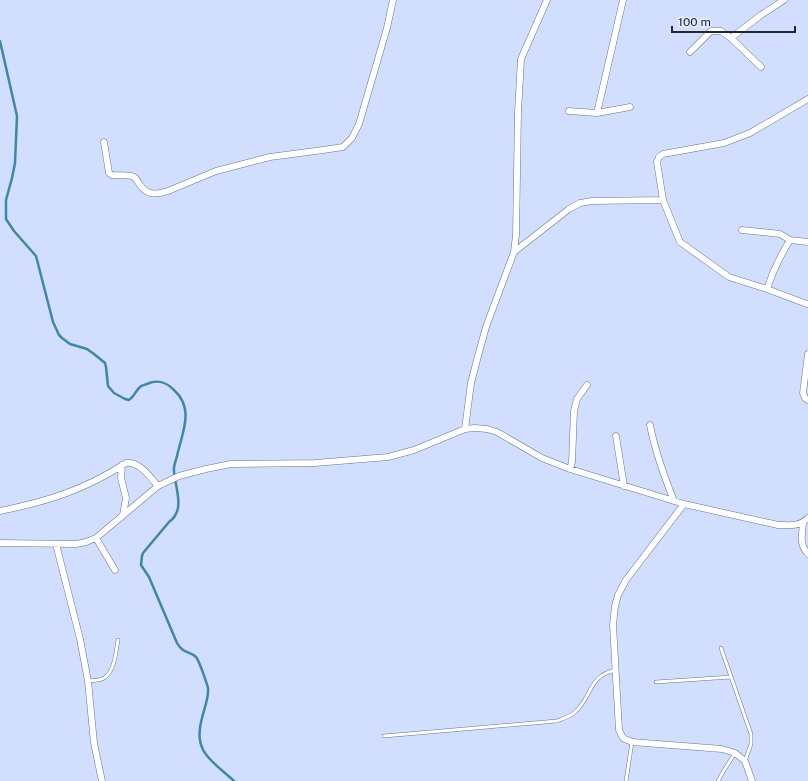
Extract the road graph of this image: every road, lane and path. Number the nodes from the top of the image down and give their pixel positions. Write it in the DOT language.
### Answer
graph roads {
  1 [pos="394,0"];
  2 [pos="548,0"];
  3 [pos="622,0"];
  4 [pos="784,0"];
  5 [pos="731,38"];
  6 [pos="690,52"];
  7 [pos="761,68"];
  8 [pos="808,99"];
  9 [pos="630,107"];
  10 [pos="568,111"];
  11 [pos="597,112"];
  12 [pos="104,142"];
  13 [pos="663,200"];
  14 [pos="742,230"];
  15 [pos="790,240"];
  16 [pos="808,242"];
  17 [pos="514,252"];
  18 [pos="767,289"];
  19 [pos="807,304"];
  20 [pos="808,354"];
  21 [pos="587,385"];
  22 [pos="808,400"];
  23 [pos="650,425"];
  24 [pos="465,429"];
  25 [pos="616,436"];
  26 [pos="122,465"];
  27 [pos="570,470"];
  28 [pos="158,486"];
  29 [pos="624,486"];
  30 [pos="674,501"];
  31 [pos="684,504"];
  32 [pos="0,511"];
  33 [pos="123,515"];
  34 [pos="808,518"];
  35 [pos="803,523"];
  36 [pos="96,538"];
  37 [pos="0,543"];
  38 [pos="56,544"];
  39 [pos="808,554"];
  40 [pos="115,570"];
  41 [pos="118,640"];
  42 [pos="721,648"];
  43 [pos="616,670"];
  44 [pos="730,676"];
  45 [pos="88,681"];
  46 [pos="656,682"];
  47 [pos="384,736"];
  48 [pos="632,742"];
  49 [pos="735,754"];
  50 [pos="745,761"];
  51 [pos="102,781"];
  52 [pos="626,781"];
  53 [pos="718,781"];
  54 [pos="752,781"];
  1 -- 12 [label="street"];
  2 -- 17 [label="street"];
  3 -- 11 [label="street"];
  4 -- 5 [label="street"];
  5 -- 6 [label="street"];
  5 -- 7 [label="street"];
  8 -- 13 [label="street"];
  9 -- 11 [label="street"];
  10 -- 11 [label="street"];
  13 -- 17 [label="street"];
  13 -- 18 [label="street"];
  14 -- 15 [label="street"];
  15 -- 16 [label="street"];
  15 -- 18 [label="street"];
  17 -- 24 [label="street"];
  18 -- 19 [label="street"];
  20 -- 22 [label="street"];
  21 -- 27 [label="street"];
  23 -- 30 [label="street"];
  24 -- 27 [label="street"];
  24 -- 28 [label="street"];
  25 -- 29 [label="street"];
  26 -- 28 [label="street"];
  26 -- 32 [label="street"];
  26 -- 33 [label="street"];
  27 -- 29 [label="street"];
  28 -- 33 [label="street"];
  29 -- 30 [label="street"];
  30 -- 31 [label="street"];
  31 -- 35 [label="street"];
  31 -- 43 [label="street"];
  33 -- 36 [label="street"];
  34 -- 35 [label="street"];
  35 -- 39 [label="street"];
  36 -- 38 [label="street"];
  36 -- 40 [label="street"];
  37 -- 38 [label="street"];
  38 -- 45 [label="street"];
  41 -- 45 [label="lane"];
  42 -- 44 [label="lane"];
  43 -- 47 [label="lane"];
  43 -- 48 [label="street"];
  44 -- 46 [label="lane"];
  44 -- 50 [label="lane"];
  45 -- 51 [label="street"];
  48 -- 49 [label="street"];
  48 -- 52 [label="lane"];
  49 -- 50 [label="street"];
  49 -- 53 [label="lane"];
  50 -- 54 [label="street"];
}
